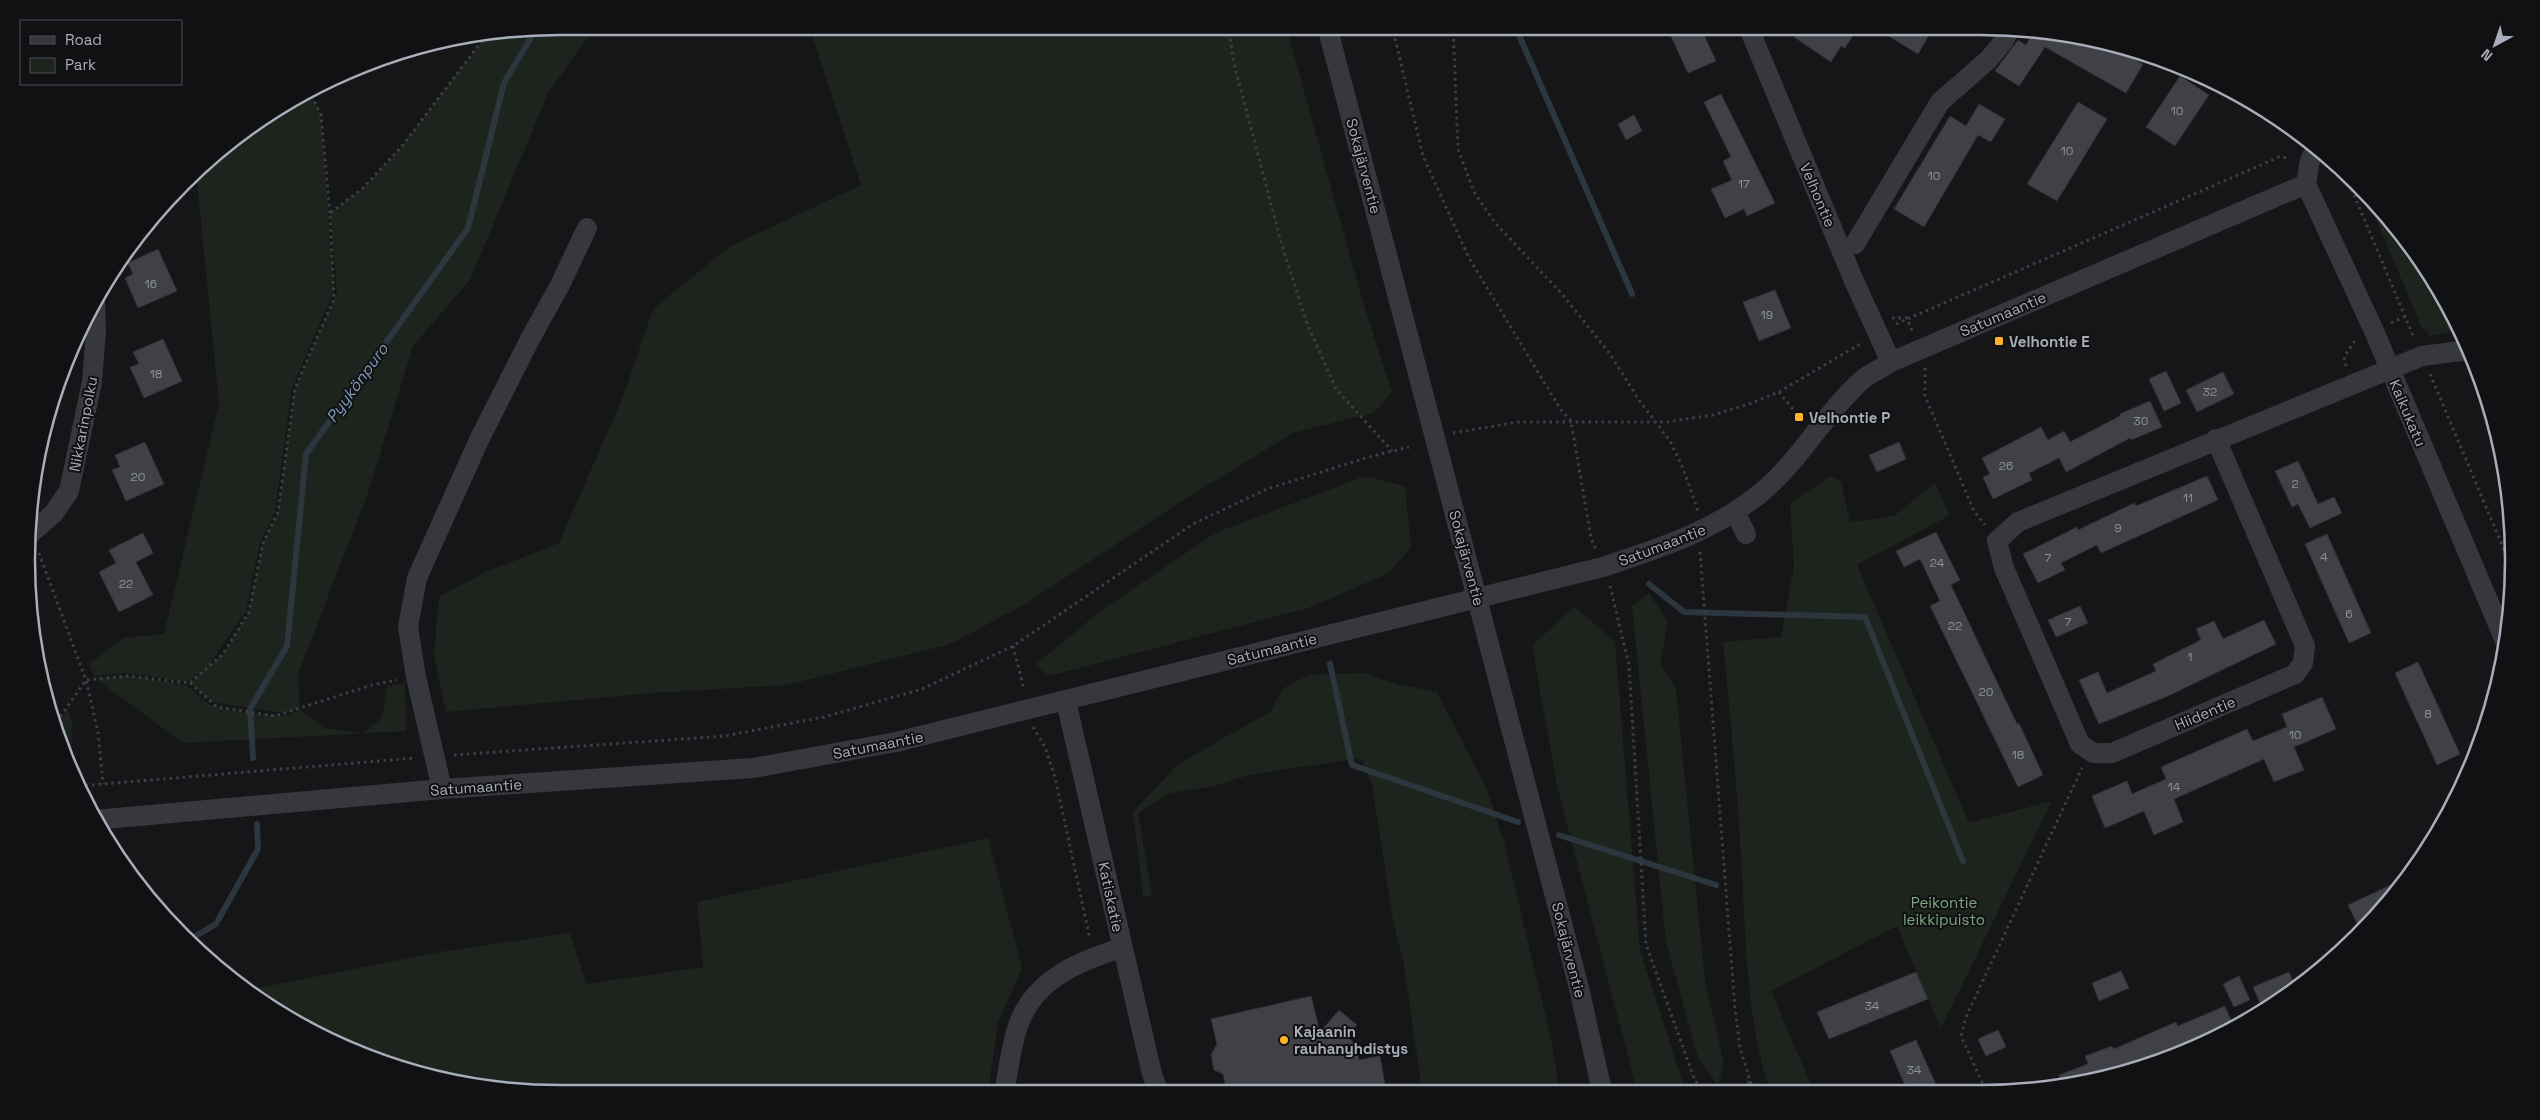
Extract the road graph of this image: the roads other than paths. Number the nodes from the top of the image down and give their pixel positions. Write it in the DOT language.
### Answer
graph roads {
  1 [pos="1329,35"];
  2 [pos="1752,35"];
  3 [pos="2006,36"];
  4 [pos="2313,154"];
  5 [pos="2306,184"];
  6 [pos="587,228"];
  7 [pos="1855,244"];
  8 [pos="95,315"];
  9 [pos="2461,351"];
  10 [pos="1891,362"];
  11 [pos="2390,369"];
  12 [pos="2216,439"];
  13 [pos="1735,512"];
  14 [pos="36,530"];
  15 [pos="1746,534"];
  16 [pos="1479,600"];
  17 [pos="2501,631"];
  18 [pos="1066,701"];
  19 [pos="442,789"];
  20 [pos="103,819"];
  21 [pos="1121,948"];
  22 [pos="1006,1085"];
  23 [pos="1156,1085"];
  24 [pos="1601,1085"];
  1 -- 16 [label="street, Sokajärventie"];
  2 -- 10 [label="street, Velhontie"];
  3 -- 7 [label="street"];
  4 -- 5 [label="street"];
  5 -- 10 [label="street, Satumaantie"];
  5 -- 11 [label="street, Kaikukatu"];
  6 -- 19 [label="street"];
  8 -- 14 [label="street, Nikkarinpolku"];
  9 -- 11 [label="street"];
  10 -- 13 [label="street, Satumaantie"];
  11 -- 12 [label="street"];
  11 -- 17 [label="street, Kaikukatu"];
  12 -- 12 [label="street, Hiidentie"];
  13 -- 15 [label="street"];
  13 -- 16 [label="street, Satumaantie"];
  16 -- 18 [label="street, Satumaantie"];
  16 -- 24 [label="street, Sokajärventie"];
  18 -- 19 [label="street, Satumaantie"];
  18 -- 21 [label="street, Katiskatie"];
  19 -- 20 [label="street, Satumaantie"];
  21 -- 22 [label="street"];
  21 -- 23 [label="street, Katiskatie"];
}
